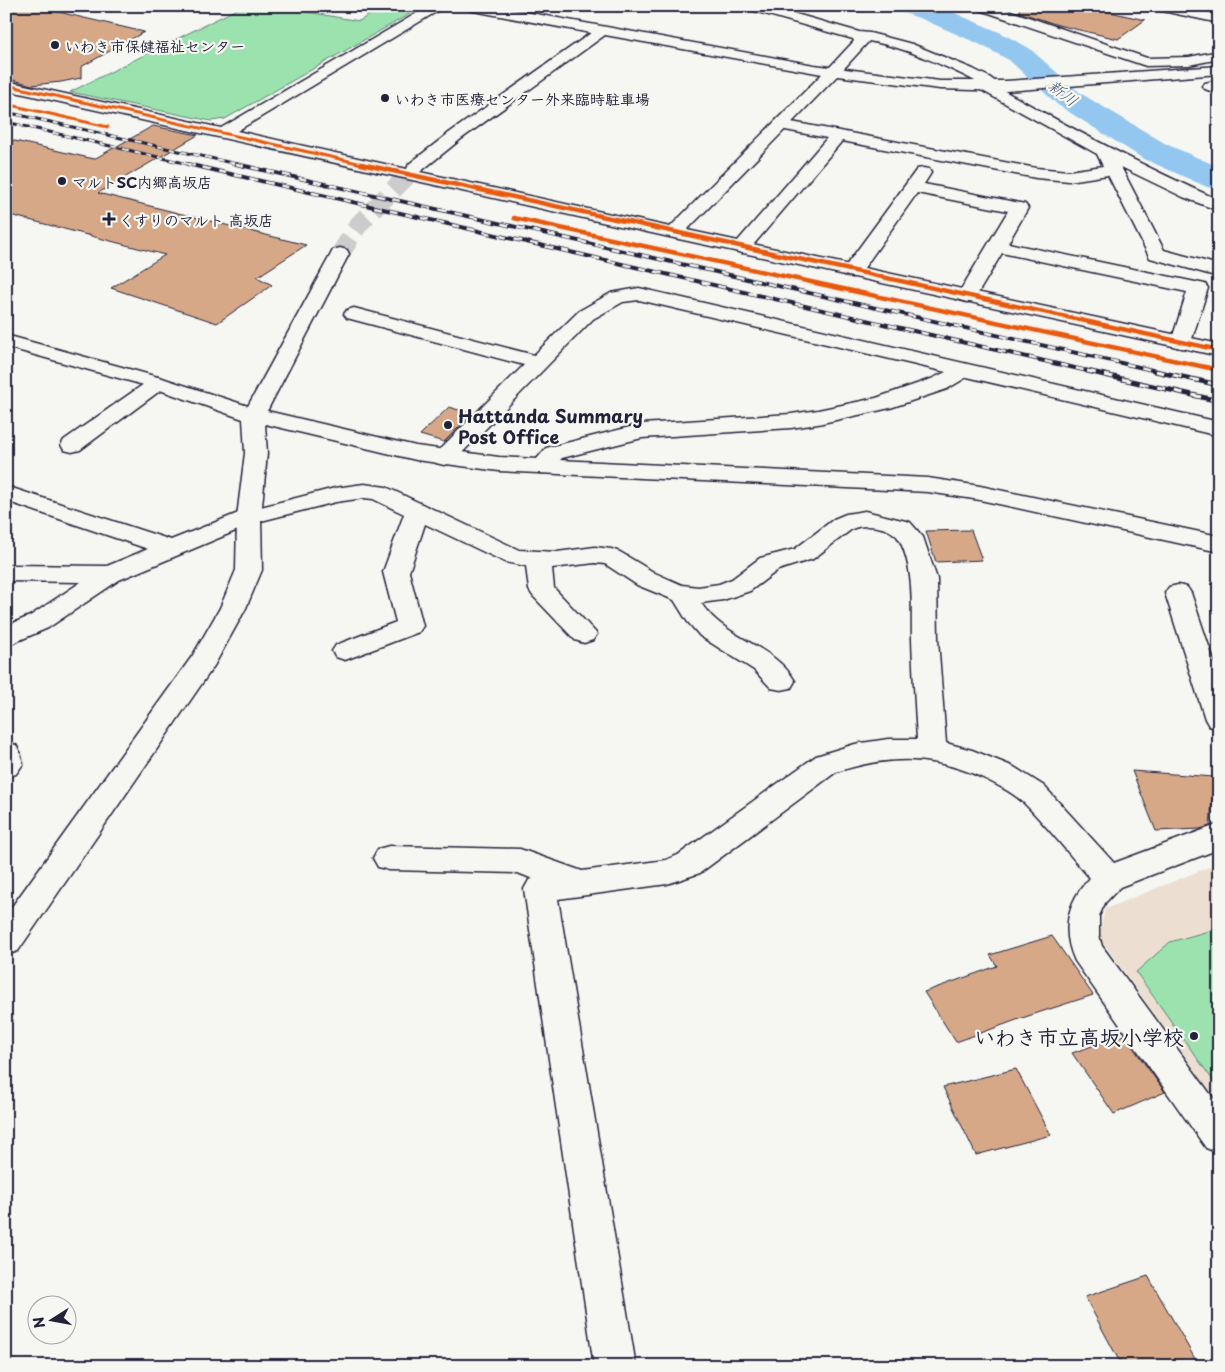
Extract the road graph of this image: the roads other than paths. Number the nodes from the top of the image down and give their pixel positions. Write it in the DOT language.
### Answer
graph roads {
  1 [pos="439,6"];
  2 [pos="468,6"];
  3 [pos="752,6"];
  4 [pos="982,6"];
  5 [pos="1158,6"];
  6 [pos="1219,19"];
  7 [pos="602,31"];
  8 [pos="858,36"];
  9 [pos="1219,55"];
  10 [pos="1219,70"];
  11 [pos="833,72"];
  12 [pos="1219,84"];
  13 [pos="6,86"];
  14 [pos="996,86"];
  15 [pos="1219,90"];
  16 [pos="781,125"];
  17 [pos="223,133"];
  18 [pos="838,136"];
  19 [pos="1104,152"];
  20 [pos="937,155"];
  21 [pos="414,168"];
  22 [pos="1114,168"];
  23 [pos="913,187"];
  24 [pos="1219,206"];
  25 [pos="674,233"];
  26 [pos="997,246"];
  27 [pos="742,247"];
  28 [pos="340,254"];
  29 [pos="852,271"];
  30 [pos="1219,271"];
  31 [pos="967,296"];
  32 [pos="354,314"];
  33 [pos="6,341"];
  34 [pos="1181,342"];
  35 [pos="1219,350"];
  36 [pos="539,363"];
  37 [pos="964,370"];
  38 [pos="158,383"];
  39 [pos="254,415"];
  40 [pos="1219,429"];
  41 [pos="72,446"];
  42 [pos="444,458"];
  43 [pos="542,466"];
  44 [pos="6,493"];
  45 [pos="417,511"];
  46 [pos="249,517"];
  47 [pos="1219,544"];
  48 [pos="172,548"];
  49 [pos="538,560"];
  50 [pos="6,573"];
  51 [pos="110,574"];
  52 [pos="1178,593"];
  53 [pos="683,594"];
  54 [pos="584,634"];
  55 [pos="6,637"];
  56 [pos="345,651"];
  57 [pos="781,681"];
  58 [pos="1219,719"];
  59 [pos="932,750"];
  60 [pos="6,752"];
  61 [pos="6,766"];
  62 [pos="1219,836"];
  63 [pos="389,858"];
  64 [pos="1109,878"];
  65 [pos="581,884"];
  66 [pos="6,941"];
  67 [pos="1219,1136"];
  68 [pos="615,1366"];
  1 -- 17 [label="street"];
  2 -- 7 [label="street"];
  3 -- 8 [label="street"];
  4 -- 9 [label="street"];
  5 -- 6 [label="street"];
  7 -- 11 [label="street"];
  7 -- 21 [label="street"];
  8 -- 11 [label="street"];
  8 -- 14 [label="street"];
  10 -- 14 [label="street"];
  11 -- 14 [label="street"];
  11 -- 16 [label="street"];
  12 -- 15 [label="street"];
  13 -- 17 [label="street"];
  14 -- 19 [label="street"];
  16 -- 18 [label="street"];
  16 -- 25 [label="street"];
  17 -- 25 [label="street"];
  18 -- 20 [label="street"];
  18 -- 27 [label="street"];
  19 -- 22 [label="street"];
  19 -- 24 [label="street"];
  20 -- 22 [label="street"];
  20 -- 23 [label="street"];
  22 -- 30 [label="street"];
  23 -- 26 [label="street"];
  23 -- 29 [label="street"];
  25 -- 27 [label="street"];
  26 -- 31 [label="street"];
  26 -- 34 [label="street"];
  27 -- 29 [label="street"];
  28 -- 39 [label="street"];
  29 -- 31 [label="street"];
  31 -- 34 [label="street"];
  32 -- 36 [label="street"];
  33 -- 38 [label="street"];
  34 -- 35 [label="street"];
  36 -- 37 [label="street"];
  36 -- 42 [label="street"];
  37 -- 40 [label="street"];
  37 -- 43 [label="street"];
  38 -- 39 [label="street"];
  38 -- 41 [label="street"];
  39 -- 42 [label="street"];
  39 -- 46 [label="street"];
  42 -- 43 [label="street"];
  43 -- 47 [label="street"];
  44 -- 48 [label="street"];
  45 -- 46 [label="street"];
  45 -- 49 [label="street"];
  45 -- 56 [label="street"];
  46 -- 48 [label="street"];
  46 -- 66 [label="street"];
  48 -- 51 [label="street"];
  49 -- 53 [label="street"];
  49 -- 54 [label="street"];
  50 -- 51 [label="street"];
  51 -- 55 [label="street"];
  52 -- 58 [label="street"];
  53 -- 57 [label="street"];
  53 -- 59 [label="street"];
  59 -- 64 [label="street"];
  59 -- 65 [label="street"];
  60 -- 61 [label="street"];
  62 -- 64 [label="street"];
  63 -- 65 [label="street"];
  64 -- 67 [label="street"];
  65 -- 68 [label="street"];
}
